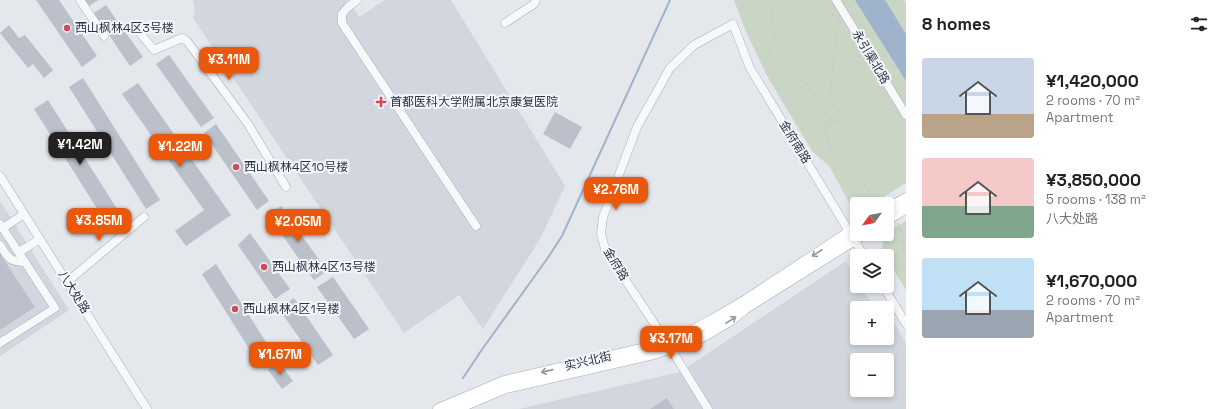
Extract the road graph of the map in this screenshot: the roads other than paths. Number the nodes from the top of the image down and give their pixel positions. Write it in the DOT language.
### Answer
graph roads {
  1 [pos="80,0"];
  2 [pos="357,0"];
  3 [pos="536,0"];
  4 [pos="836,0"];
  5 [pos="505,23"];
  6 [pos="733,24"];
  7 [pos="136,28"];
  8 [pos="104,36"];
  9 [pos="906,115"];
  10 [pos="0,176"];
  11 [pos="286,187"];
  12 [pos="906,198"];
  13 [pos="906,208"];
  14 [pos="894,210"];
  15 [pos="894,212"];
  16 [pos="24,214"];
  17 [pos="144,217"];
  18 [pos="1,226"];
  19 [pos="476,226"];
  20 [pos="850,227"];
  21 [pos="850,236"];
  22 [pos="40,239"];
  23 [pos="0,245"];
  24 [pos="19,252"];
  25 [pos="25,262"];
  26 [pos="67,282"];
  27 [pos="887,293"];
  28 [pos="906,324"];
  29 [pos="0,343"];
  30 [pos="668,345"];
  31 [pos="447,408"];
  32 [pos="147,409"];
  33 [pos="708,409"];
  1 -- 8 [label="street"];
  2 -- 19 [label="street"];
  3 -- 5 [label="street"];
  4 -- 9 [label="street, 永引渠北路"];
  6 -- 20 [label="street, 金府南路"];
  6 -- 30 [label="street, 金府路"];
  7 -- 11 [label="street"];
  10 -- 16 [label="street, 八大处路"];
  12 -- 14 [label="main road"];
  13 -- 15 [label="main road"];
  16 -- 18 [label="street"];
  16 -- 22 [label="street, 八大处路"];
  17 -- 26 [label="street"];
  18 -- 24 [label="street"];
  21 -- 30 [label="main road, 实兴北街"];
  22 -- 24 [label="street"];
  22 -- 26 [label="street, 八大处路"];
  23 -- 25 [label="street"];
  24 -- 25 [label="street"];
  25 -- 29 [label="street"];
  26 -- 32 [label="street, 八大处路"];
  27 -- 28 [label="street"];
  30 -- 31 [label="main road, 实兴北街"];
  30 -- 33 [label="street, 金府路"];
}
